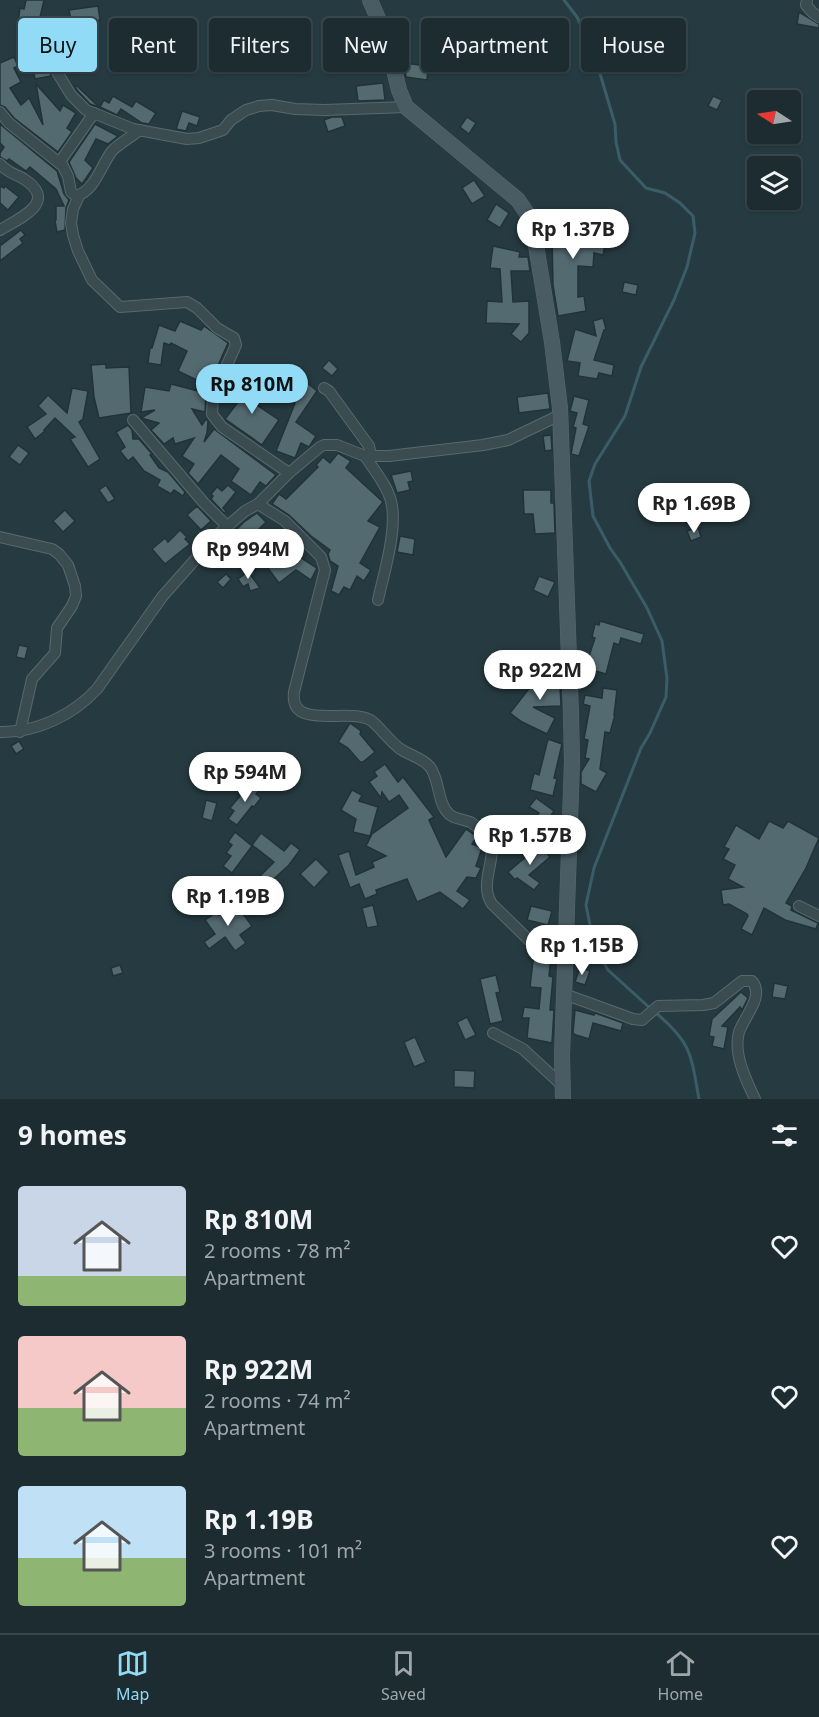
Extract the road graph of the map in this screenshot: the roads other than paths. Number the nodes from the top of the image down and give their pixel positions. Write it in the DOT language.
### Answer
graph roads {
  1 [pos="370,0"];
  2 [pos="807,0"];
  3 [pos="819,17"];
  4 [pos="58,72"];
  5 [pos="406,107"];
  6 [pos="0,112"];
  7 [pos="94,113"];
  8 [pos="140,130"];
  9 [pos="59,163"];
  10 [pos="0,164"];
  11 [pos="79,196"];
  12 [pos="0,230"];
  13 [pos="324,388"];
  14 [pos="560,415"];
  15 [pos="133,420"];
  16 [pos="368,456"];
  17 [pos="289,473"];
  18 [pos="258,504"];
  19 [pos="227,526"];
  20 [pos="0,537"];
  21 [pos="378,600"];
  22 [pos="0,732"];
  23 [pos="20,732"];
  24 [pos="799,906"];
  25 [pos="819,916"];
  26 [pos="565,955"];
  27 [pos="564,994"];
  28 [pos="493,1034"];
  29 [pos="563,1092"];
  30 [pos="755,1099"];
  1 -- 5 [label="street"];
  2 -- 3 [label="street"];
  4 -- 7 [label="street"];
  5 -- 8 [label="street"];
  5 -- 14 [label="street"];
  6 -- 9 [label="street"];
  7 -- 8 [label="street"];
  7 -- 9 [label="street"];
  8 -- 11 [label="street"];
  9 -- 11 [label="street"];
  10 -- 12 [label="street"];
  11 -- 17 [label="street"];
  13 -- 16 [label="street"];
  14 -- 16 [label="street"];
  14 -- 26 [label="street"];
  15 -- 19 [label="street"];
  16 -- 17 [label="street"];
  16 -- 21 [label="street"];
  17 -- 18 [label="street"];
  18 -- 19 [label="street"];
  18 -- 26 [label="street"];
  19 -- 23 [label="street"];
  20 -- 23 [label="street"];
  22 -- 23 [label="street"];
  24 -- 25 [label="street"];
  26 -- 27 [label="street"];
  27 -- 29 [label="street"];
  27 -- 30 [label="street"];
  28 -- 29 [label="street"];
}
